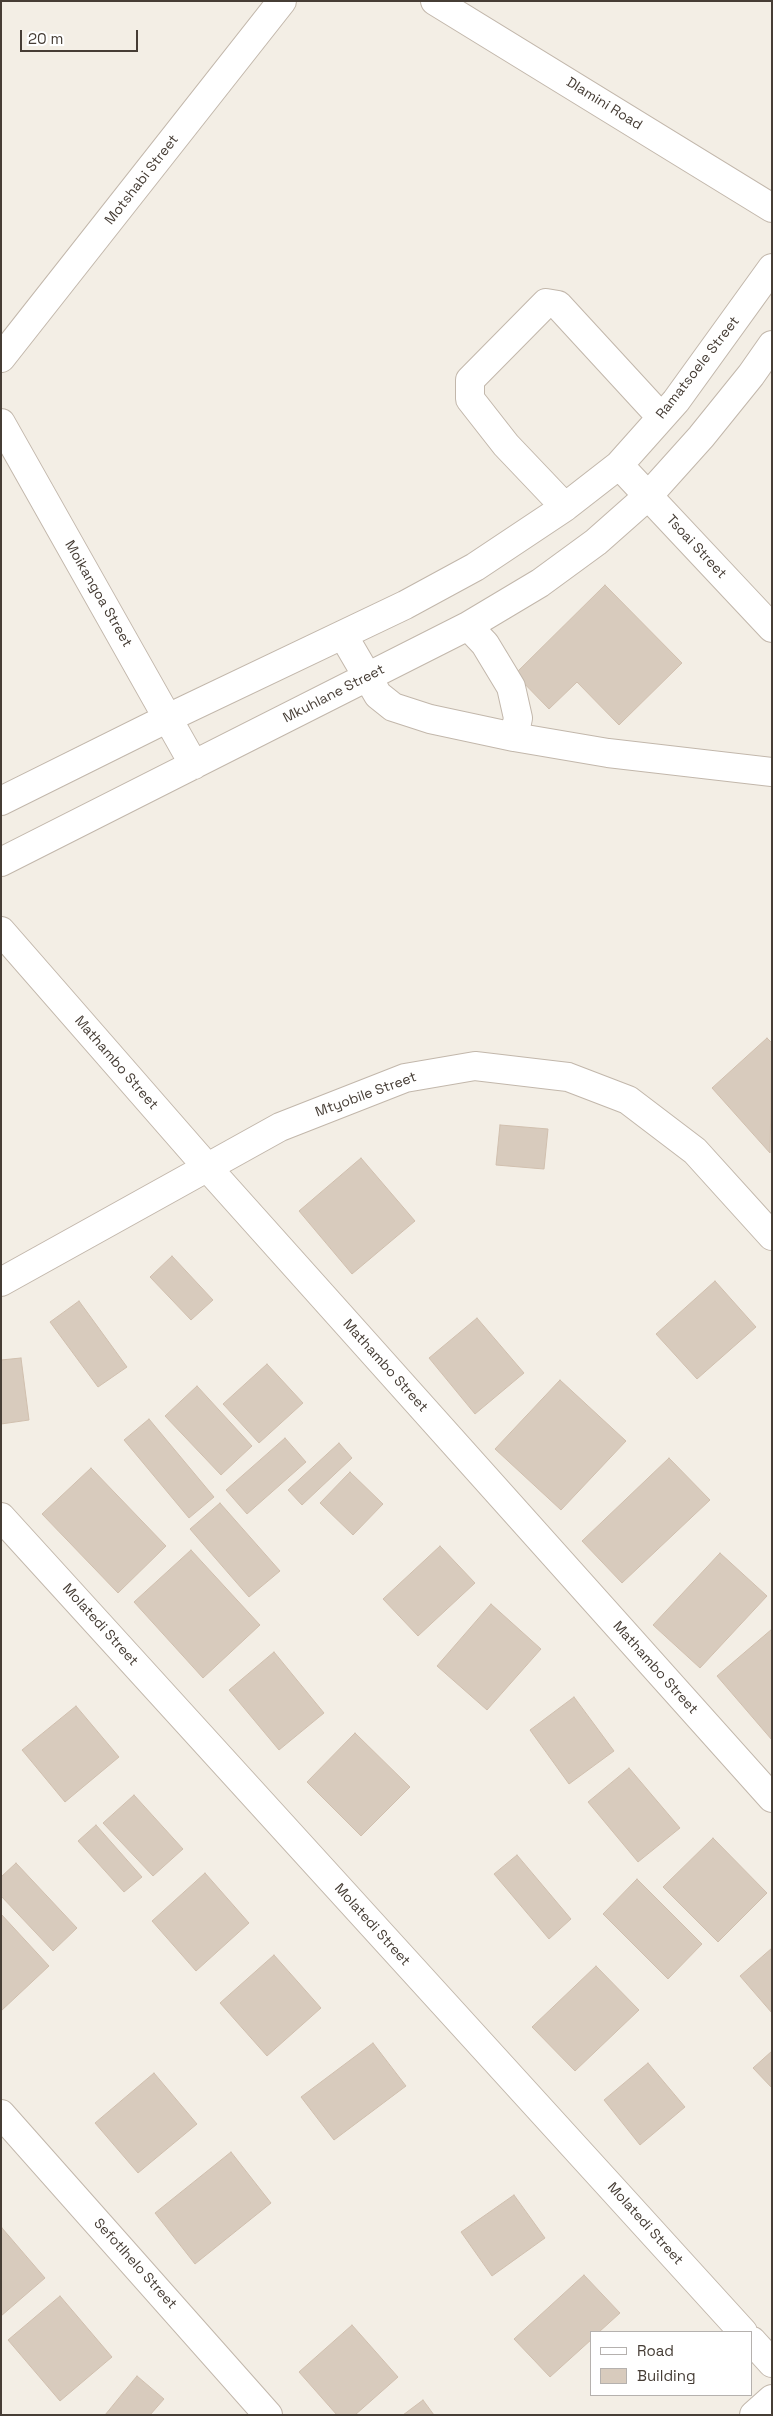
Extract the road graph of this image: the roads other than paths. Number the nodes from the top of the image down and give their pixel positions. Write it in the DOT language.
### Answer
graph roads {
  1 [pos="282,1"];
  2 [pos="443,3"];
  3 [pos="772,208"];
  4 [pos="772,268"];
  5 [pos="772,345"];
  6 [pos="1,358"];
  7 [pos="661,417"];
  8 [pos="1,423"];
  9 [pos="619,465"];
  10 [pos="648,496"];
  11 [pos="564,508"];
  12 [pos="468,626"];
  13 [pos="772,628"];
  14 [pos="343,635"];
  15 [pos="368,677"];
  16 [pos="168,718"];
  17 [pos="514,737"];
  18 [pos="194,765"];
  19 [pos="772,772"];
  20 [pos="1,801"];
  21 [pos="1,862"];
  22 [pos="1,931"];
  23 [pos="206,1167"];
  24 [pos="772,1236"];
  25 [pos="1,1282"];
  26 [pos="1,1517"];
  27 [pos="772,1798"];
  28 [pos="1,2114"];
  29 [pos="743,2331"];
  30 [pos="753,2342"];
  31 [pos="772,2363"];
  32 [pos="772,2399"];
  33 [pos="268,2415"];
  34 [pos="754,2415"];
  1 -- 6 [label="street, Motshabi Street"];
  2 -- 3 [label="street, Dlamini Road"];
  4 -- 7 [label="street, Ramatsoele Street"];
  5 -- 10 [label="street"];
  7 -- 9 [label="street, Ramatsoele Street"];
  7 -- 11 [label="street"];
  8 -- 16 [label="street, Moikangoa Street"];
  9 -- 10 [label="street, Tsoai Street"];
  9 -- 11 [label="street"];
  10 -- 12 [label="street, Mkuhlane Street"];
  10 -- 13 [label="street, Tsoai Street"];
  11 -- 14 [label="street"];
  12 -- 15 [label="street, Mkuhlane Street"];
  12 -- 17 [label="street"];
  14 -- 15 [label="street"];
  14 -- 16 [label="street"];
  15 -- 17 [label="street"];
  15 -- 18 [label="street, Mkuhlane Street"];
  16 -- 18 [label="street, Moikangoa Street"];
  16 -- 20 [label="street"];
  17 -- 19 [label="street"];
  18 -- 21 [label="street, Mkuhlane Street"];
  22 -- 23 [label="street, Mathambo Street"];
  23 -- 24 [label="street, Mtyobile Street"];
  23 -- 25 [label="street, Mtyobile Street"];
  23 -- 27 [label="street, Mathambo Street"];
  26 -- 29 [label="street, Molatedi Street"];
  28 -- 33 [label="street, Sefotlhelo Street"];
  30 -- 31 [label="street"];
  32 -- 34 [label="street"];
}
